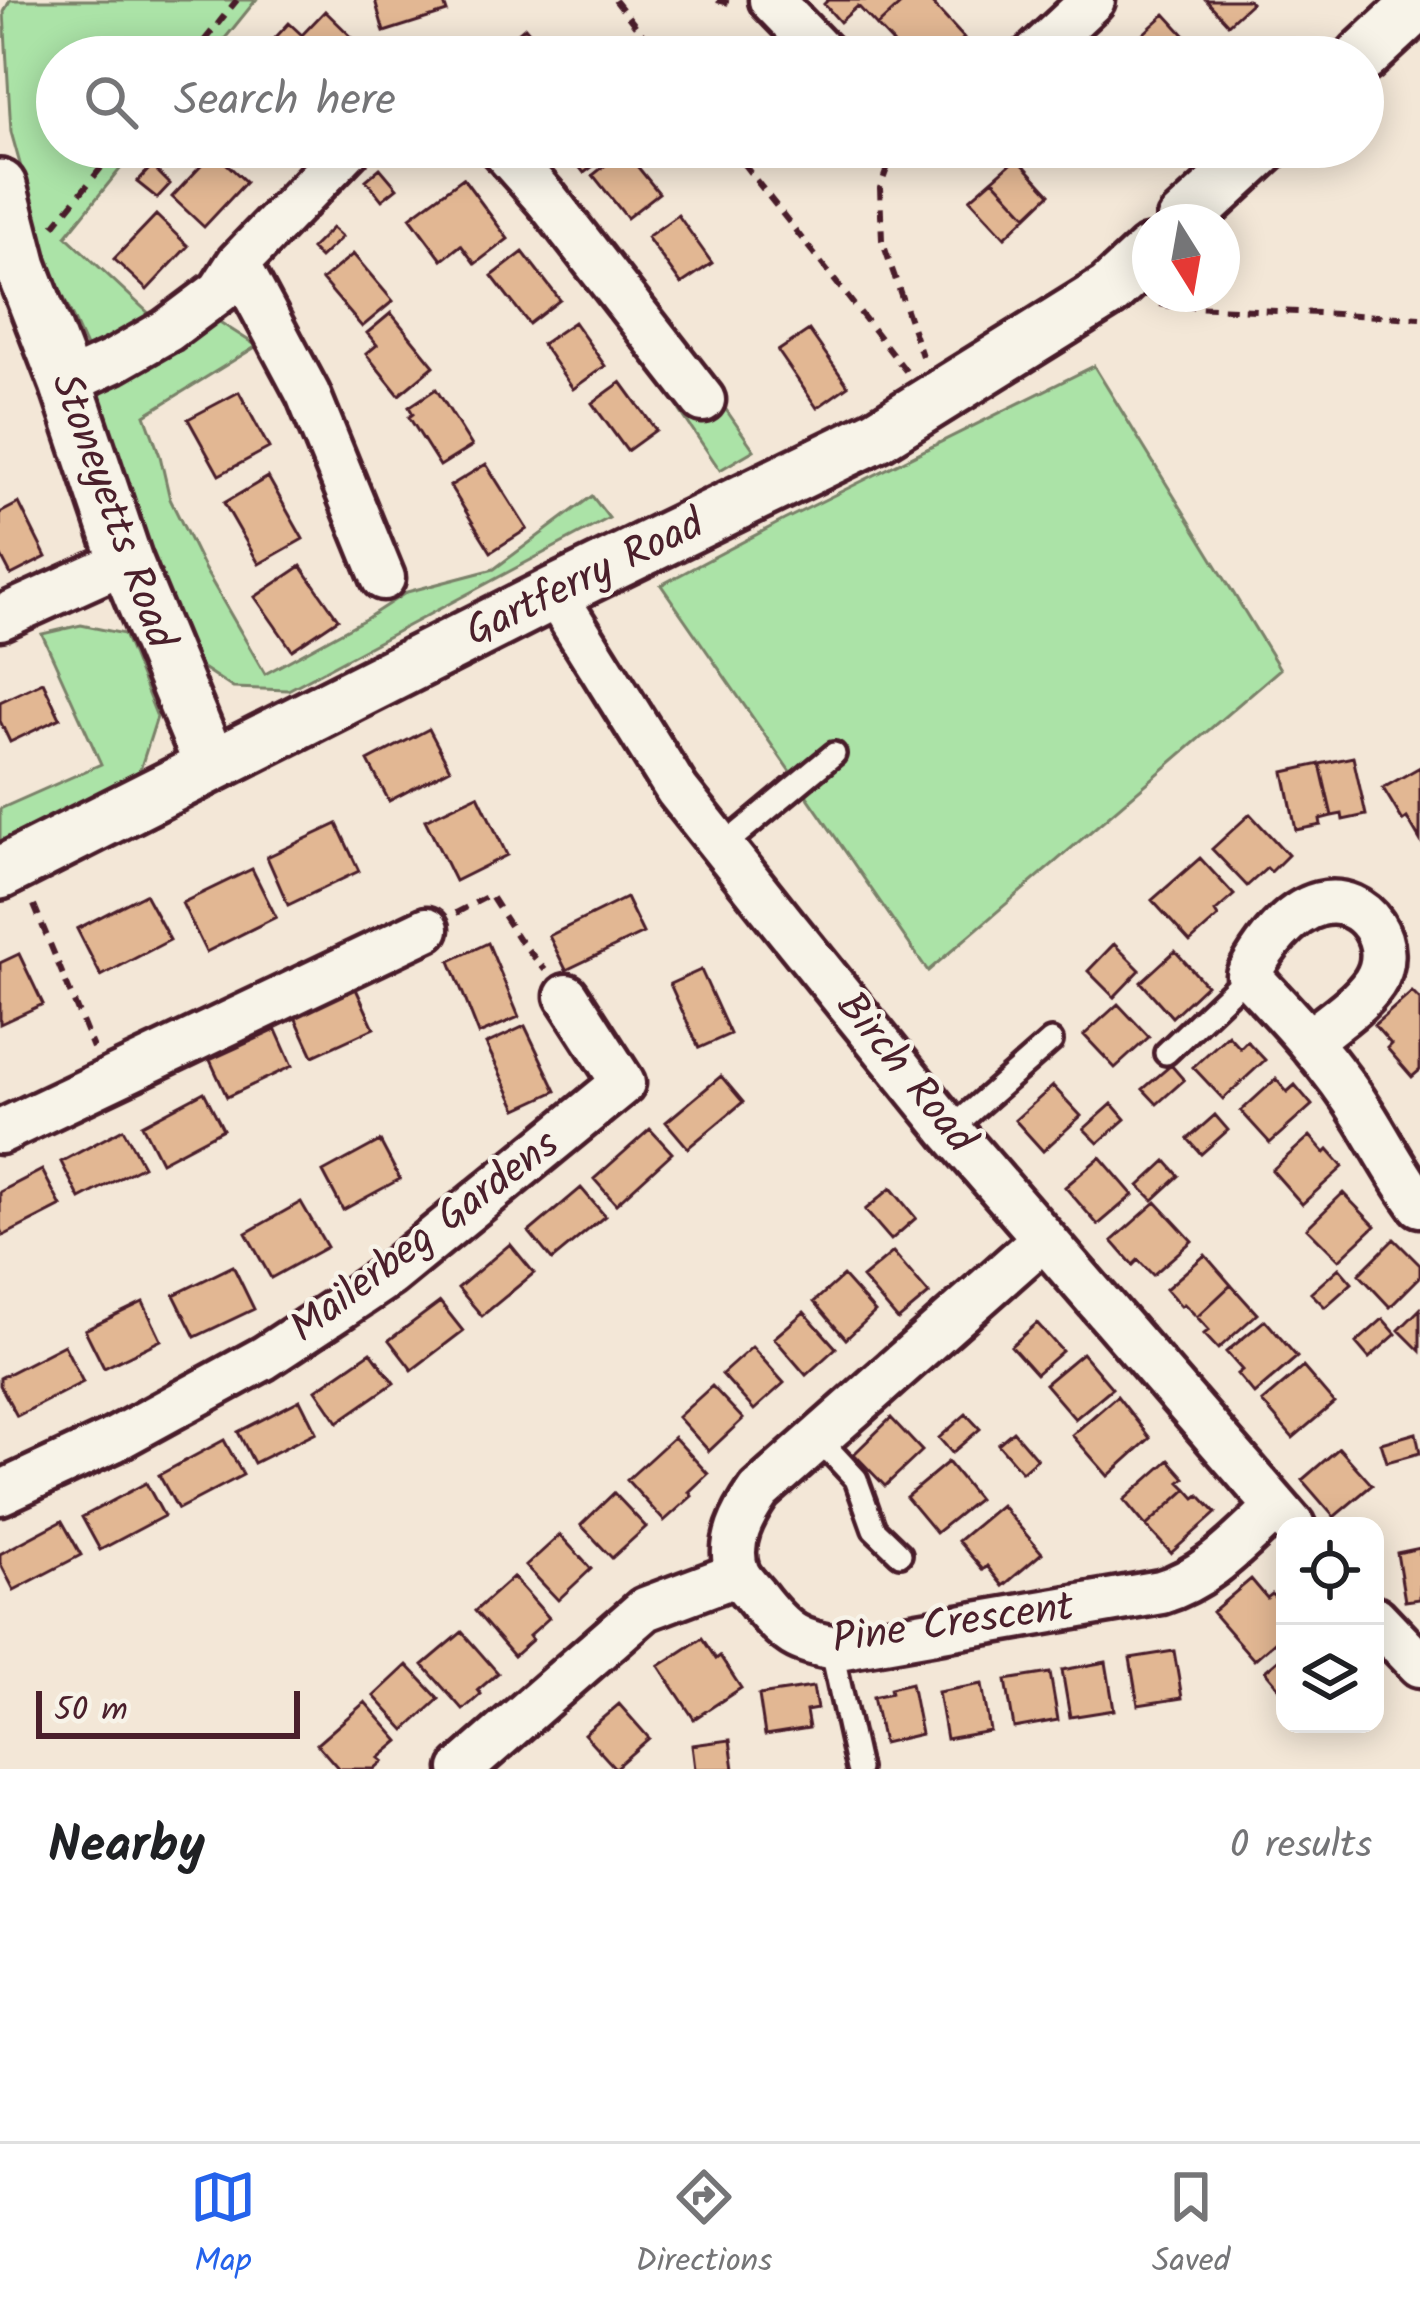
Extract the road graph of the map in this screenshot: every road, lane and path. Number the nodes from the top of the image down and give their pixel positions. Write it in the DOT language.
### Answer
graph roads {
  1 [pos="237,0"];
  2 [pos="615,0"];
  3 [pos="771,0"];
  4 [pos="1093,0"];
  5 [pos="1420,3"];
  6 [pos="207,36"];
  7 [pos="643,36"];
  8 [pos="806,36"];
  9 [pos="1054,36"];
  10 [pos="1384,37"];
  11 [pos="101,168"];
  12 [pos="330,168"];
  13 [pos="519,168"];
  14 [pos="747,168"];
  15 [pos="887,168"];
  16 [pos="1242,168"];
  17 [pos="0,186"];
  18 [pos="1203,204"];
  19 [pos="238,263"];
  20 [pos="21,267"];
  21 [pos="1132,270"];
  22 [pos="1109,291"];
  23 [pos="1420,318"];
  24 [pos="66,382"];
  25 [pos="923,392"];
  26 [pos="703,400"];
  27 [pos="126,561"];
  28 [pos="383,578"];
  29 [pos="554,592"];
  30 [pos="0,618"];
  31 [pos="834,754"];
  32 [pos="210,764"];
  33 [pos="722,847"];
  34 [pos="9,869"];
  35 [pos="427,929"];
  36 [pos="1248,976"];
  37 [pos="567,996"];
  38 [pos="1310,1040"];
  39 [pos="1052,1041"];
  40 [pos="1166,1053"];
  41 [pos="106,1079"];
  42 [pos="950,1130"];
  43 [pos="0,1132"];
  44 [pos="1420,1205"];
  45 [pos="1043,1238"];
  46 [pos="818,1438"];
  47 [pos="0,1493"];
  48 [pos="1284,1517"];
  49 [pos="1276,1523"];
  50 [pos="900,1554"];
  51 [pos="738,1574"];
  52 [pos="1382,1625"];
  53 [pos="831,1647"];
  54 [pos="1420,1665"];
  55 [pos="462,1769"];
  56 [pos="858,1769"];
  1 -- 6 [label="path"];
  2 -- 7 [label="path"];
  3 -- 8 [label="street"];
  4 -- 9 [label="street"];
  5 -- 10 [label="street"];
  11 -- 20 [label="path"];
  12 -- 19 [label="street"];
  13 -- 26 [label="street"];
  14 -- 25 [label="path"];
  15 -- 25 [label="path"];
  16 -- 18 [label="street"];
  17 -- 20 [label="street, Stoneyetts Road"];
  19 -- 24 [label="street"];
  19 -- 28 [label="street"];
  20 -- 24 [label="street, Stoneyetts Road"];
  21 -- 22 [label="street, Gartferry Road"];
  22 -- 23 [label="path"];
  22 -- 25 [label="street, Gartferry Road"];
  24 -- 27 [label="street, Stoneyetts Road"];
  25 -- 29 [label="street, Gartferry Road"];
  27 -- 30 [label="street"];
  27 -- 32 [label="street, Stoneyetts Road"];
  29 -- 32 [label="street, Gartferry Road"];
  29 -- 33 [label="street, Birch Road"];
  31 -- 33 [label="lane"];
  32 -- 34 [label="street, Gartferry Road"];
  33 -- 42 [label="street, Birch Road"];
  34 -- 41 [label="path"];
  35 -- 37 [label="path"];
  35 -- 41 [label="street"];
  36 -- 38 [label="street"];
  36 -- 38 [label="street"];
  36 -- 40 [label="lane"];
  37 -- 47 [label="street, Mailerbeg Gardens"];
  38 -- 44 [label="street"];
  39 -- 42 [label="lane"];
  41 -- 43 [label="street"];
  42 -- 45 [label="street, Birch Road"];
  45 -- 46 [label="street"];
  45 -- 48 [label="street, Birch Road"];
  46 -- 50 [label="lane"];
  46 -- 51 [label="street"];
  49 -- 53 [label="street, Pine Crescent"];
  51 -- 53 [label="street, Pine Crescent"];
  51 -- 55 [label="street"];
  52 -- 54 [label="street"];
  53 -- 56 [label="lane"];
}
